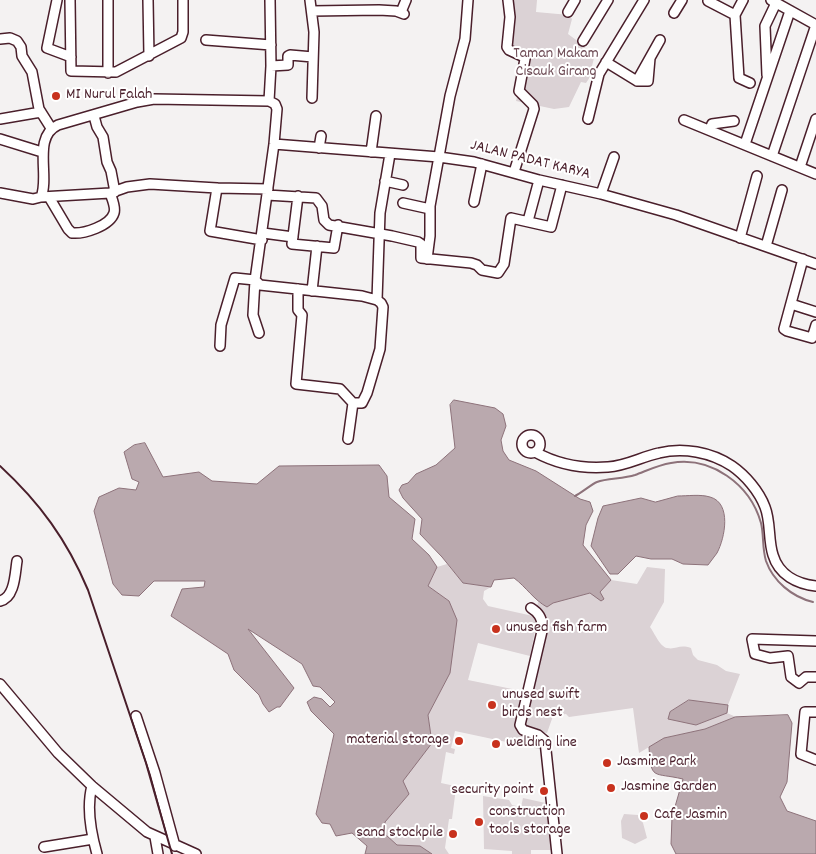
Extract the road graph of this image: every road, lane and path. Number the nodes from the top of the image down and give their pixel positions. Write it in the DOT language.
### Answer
graph roads {
  1 [pos="57,0"];
  2 [pos="70,0"];
  3 [pos="108,0"];
  4 [pos="148,0"];
  5 [pos="183,0"];
  6 [pos="270,0"];
  7 [pos="310,0"];
  8 [pos="406,0"];
  9 [pos="468,0"];
  10 [pos="508,0"];
  11 [pos="575,0"];
  12 [pos="608,0"];
  13 [pos="644,0"];
  14 [pos="682,0"];
  15 [pos="743,0"];
  16 [pos="708,1"];
  17 [pos="774,1"];
  18 [pos="312,11"];
  19 [pos="790,11"];
  20 [pos="568,12"];
  21 [pos="674,13"];
  22 [pos="735,15"];
  23 [pos="816,25"];
  24 [pos="0,39"];
  25 [pos="206,40"];
  26 [pos="660,40"];
  27 [pos="583,41"];
  28 [pos="271,45"];
  29 [pos="149,56"];
  30 [pos="70,57"];
  31 [pos="313,57"];
  32 [pos="606,62"];
  33 [pos="271,66"];
  34 [pos="108,73"];
  35 [pos="767,79"];
  36 [pos="750,83"];
  37 [pos="312,98"];
  38 [pos="268,101"];
  39 [pos="41,112"];
  40 [pos="94,116"];
  41 [pos="376,116"];
  42 [pos="0,119"];
  43 [pos="588,119"];
  44 [pos="816,119"];
  45 [pos="684,120"];
  46 [pos="734,120"];
  47 [pos="51,128"];
  48 [pos="710,130"];
  49 [pos="321,136"];
  50 [pos="0,139"];
  51 [pos="274,144"];
  52 [pos="745,144"];
  53 [pos="319,148"];
  54 [pos="42,152"];
  55 [pos="372,152"];
  56 [pos="390,154"];
  57 [pos="772,156"];
  58 [pos="440,157"];
  59 [pos="614,157"];
  60 [pos="482,164"];
  61 [pos="800,167"];
  62 [pos="514,172"];
  63 [pos="816,174"];
  64 [pos="757,176"];
  65 [pos="539,180"];
  66 [pos="385,181"];
  67 [pos="403,185"];
  68 [pos="562,185"];
  69 [pos="217,188"];
  70 [pos="782,190"];
  71 [pos="112,192"];
  72 [pos="268,192"];
  73 [pos="0,193"];
  74 [pos="601,194"];
  75 [pos="298,196"];
  76 [pos="45,197"];
  77 [pos="474,202"];
  78 [pos="403,203"];
  79 [pos="430,209"];
  80 [pos="528,221"];
  81 [pos="338,225"];
  82 [pos="380,234"];
  83 [pos="293,236"];
  84 [pos="262,237"];
  85 [pos="740,238"];
  86 [pos="317,246"];
  87 [pos="766,246"];
  88 [pos="427,259"];
  89 [pos="803,259"];
  90 [pos="816,264"];
  91 [pos="256,280"];
  92 [pos="298,289"];
  93 [pos="312,291"];
  94 [pos="377,300"];
  95 [pos="791,304"];
  96 [pos="816,312"];
  97 [pos="816,325"];
  98 [pos="259,333"];
  99 [pos="814,339"];
  100 [pos="220,346"];
  101 [pos="353,402"];
  102 [pos="348,439"];
  103 [pos="534,452"];
  104 [pos="17,561"];
  105 [pos="816,586"];
  106 [pos="0,601"];
  107 [pos="531,608"];
  108 [pos="816,641"];
  109 [pos="816,677"];
  110 [pos="0,684"];
  111 [pos="816,712"];
  112 [pos="136,716"];
  113 [pos="816,760"];
  114 [pos="92,786"];
  115 [pos="155,837"];
  116 [pos="92,838"];
  117 [pos="175,846"];
  118 [pos="44,847"];
  119 [pos="97,854"];
  120 [pos="158,854"];
  121 [pos="196,854"];
  122 [pos="557,854"];
  1 -- 30 [label="street"];
  2 -- 30 [label="street"];
  3 -- 34 [label="street"];
  4 -- 29 [label="street"];
  5 -- 29 [label="street"];
  6 -- 28 [label="street"];
  7 -- 18 [label="street"];
  8 -- 18 [label="street"];
  9 -- 58 [label="street"];
  10 -- 62 [label="street"];
  11 -- 20 [label="street"];
  12 -- 27 [label="street"];
  13 -- 32 [label="street"];
  14 -- 21 [label="street"];
  15 -- 22 [label="street"];
  16 -- 22 [label="street"];
  17 -- 19 [label="street"];
  17 -- 35 [label="street"];
  18 -- 31 [label="street"];
  19 -- 23 [label="street"];
  19 -- 35 [label="street"];
  22 -- 36 [label="street"];
  23 -- 57 [label="street"];
  24 -- 39 [label="street"];
  25 -- 28 [label="street"];
  26 -- 32 [label="street"];
  28 -- 33 [label="street"];
  29 -- 34 [label="street"];
  30 -- 34 [label="street"];
  31 -- 33 [label="street"];
  31 -- 37 [label="street"];
  32 -- 43 [label="street"];
  33 -- 38 [label="street"];
  35 -- 52 [label="street"];
  38 -- 40 [label="street"];
  38 -- 51 [label="street"];
  39 -- 42 [label="street"];
  39 -- 47 [label="street"];
  40 -- 47 [label="street"];
  40 -- 71 [label="street"];
  41 -- 55 [label="street"];
  44 -- 61 [label="street"];
  45 -- 48 [label="street"];
  46 -- 48 [label="street"];
  47 -- 54 [label="street"];
  48 -- 52 [label="street"];
  49 -- 53 [label="street"];
  50 -- 54 [label="street"];
  51 -- 53 [label="street, JALAN PADAT KARYA"];
  51 -- 72 [label="street"];
  52 -- 57 [label="street"];
  53 -- 55 [label="street, JALAN PADAT KARYA"];
  54 -- 76 [label="street"];
  55 -- 56 [label="street, JALAN PADAT KARYA"];
  56 -- 58 [label="street, JALAN PADAT KARYA"];
  56 -- 66 [label="street"];
  57 -- 61 [label="street"];
  58 -- 60 [label="street, JALAN PADAT KARYA"];
  58 -- 79 [label="street"];
  59 -- 74 [label="street"];
  60 -- 62 [label="street, JALAN PADAT KARYA"];
  60 -- 77 [label="street"];
  61 -- 63 [label="street"];
  62 -- 65 [label="street, JALAN PADAT KARYA"];
  64 -- 85 [label="street"];
  65 -- 68 [label="street, JALAN PADAT KARYA"];
  65 -- 80 [label="street"];
  66 -- 67 [label="street"];
  66 -- 82 [label="street"];
  68 -- 74 [label="street, JALAN PADAT KARYA"];
  68 -- 80 [label="street"];
  69 -- 71 [label="street"];
  69 -- 72 [label="street"];
  69 -- 84 [label="street"];
  70 -- 87 [label="street"];
  71 -- 76 [label="street"];
  71 -- 76 [label="street"];
  72 -- 75 [label="street"];
  72 -- 84 [label="street"];
  73 -- 76 [label="street"];
  74 -- 85 [label="street, JALAN PADAT KARYA"];
  75 -- 81 [label="street"];
  75 -- 83 [label="street"];
  78 -- 79 [label="street"];
  79 -- 88 [label="street"];
  80 -- 88 [label="street"];
  81 -- 82 [label="street"];
  81 -- 86 [label="street"];
  82 -- 88 [label="street"];
  82 -- 94 [label="street"];
  83 -- 84 [label="street"];
  83 -- 86 [label="street"];
  84 -- 91 [label="street"];
  85 -- 87 [label="street, JALAN PADAT KARYA"];
  86 -- 93 [label="street"];
  87 -- 89 [label="street, JALAN PADAT KARYA"];
  89 -- 90 [label="street, JALAN PADAT KARYA"];
  89 -- 95 [label="street"];
  91 -- 92 [label="street"];
  91 -- 98 [label="street"];
  91 -- 100 [label="street"];
  92 -- 93 [label="street"];
  92 -- 101 [label="street"];
  93 -- 94 [label="street"];
  94 -- 101 [label="street"];
  95 -- 96 [label="street"];
  95 -- 99 [label="street"];
  97 -- 99 [label="street"];
  101 -- 102 [label="street"];
  103 -- 105 [label="street"];
  104 -- 106 [label="street"];
  107 -- 122 [label="street"];
  108 -- 109 [label="street"];
  110 -- 114 [label="street"];
  111 -- 113 [label="street"];
  112 -- 117 [label="street"];
  114 -- 115 [label="street"];
  114 -- 116 [label="street"];
  115 -- 117 [label="street"];
  115 -- 120 [label="street"];
  116 -- 118 [label="street"];
  116 -- 119 [label="street"];
  117 -- 121 [label="street"];
}
